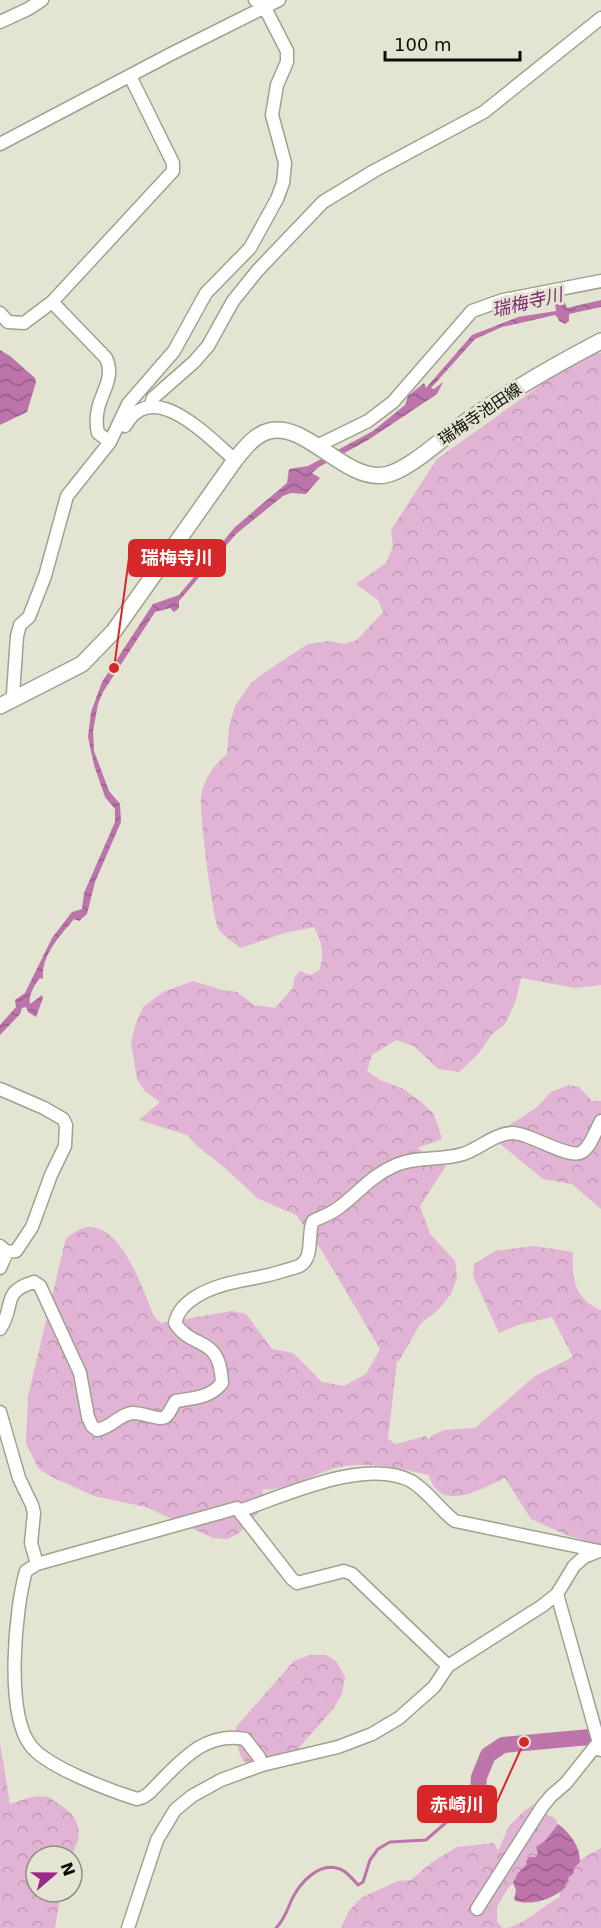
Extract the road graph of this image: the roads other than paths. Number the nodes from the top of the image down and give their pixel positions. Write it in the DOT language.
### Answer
graph roads {
  1 [pos="42,0"];
  2 [pos="279,0"];
  3 [pos="260,4"];
  4 [pos="601,18"];
  5 [pos="0,22"];
  6 [pos="130,76"];
  7 [pos="0,144"];
  8 [pos="601,281"];
  9 [pos="52,302"];
  10 [pos="0,313"];
  11 [pos="601,341"];
  12 [pos="150,407"];
  13 [pos="119,422"];
  14 [pos="110,442"];
  15 [pos="317,446"];
  16 [pos="235,460"];
  17 [pos="14,698"];
  18 [pos="0,706"];
  19 [pos="0,1089"];
  20 [pos="601,1120"];
  21 [pos="3,1249"];
  22 [pos="0,1268"];
  23 [pos="0,1329"];
  24 [pos="0,1412"];
  25 [pos="239,1511"];
  26 [pos="600,1551"];
  27 [pos="37,1564"];
  28 [pos="557,1594"];
  29 [pos="448,1666"];
  30 [pos="597,1724"];
  31 [pos="600,1747"];
  32 [pos="262,1765"];
  33 [pos="477,1909"];
  34 [pos="128,1928"];
  1 -- 5 [label="street"];
  2 -- 3 [label="street"];
  3 -- 6 [label="street"];
  3 -- 13 [label="street"];
  4 -- 12 [label="street"];
  6 -- 7 [label="street"];
  6 -- 9 [label="street"];
  8 -- 15 [label="street"];
  9 -- 10 [label="street"];
  9 -- 14 [label="street"];
  11 -- 15 [label="main road, 瑞梅寺池田線"];
  12 -- 13 [label="street"];
  12 -- 16 [label="street"];
  13 -- 14 [label="street"];
  14 -- 17 [label="street"];
  15 -- 16 [label="main road"];
  16 -- 17 [label="main road"];
  17 -- 18 [label="main road"];
  19 -- 21 [label="street"];
  20 -- 23 [label="street"];
  21 -- 22 [label="street"];
  24 -- 27 [label="street"];
  25 -- 26 [label="street"];
  25 -- 27 [label="street"];
  25 -- 29 [label="street"];
  26 -- 28 [label="street"];
  27 -- 32 [label="street"];
  28 -- 29 [label="street"];
  28 -- 30 [label="street"];
  29 -- 32 [label="street"];
  30 -- 31 [label="street"];
  31 -- 33 [label="street"];
  32 -- 34 [label="street"];
}
